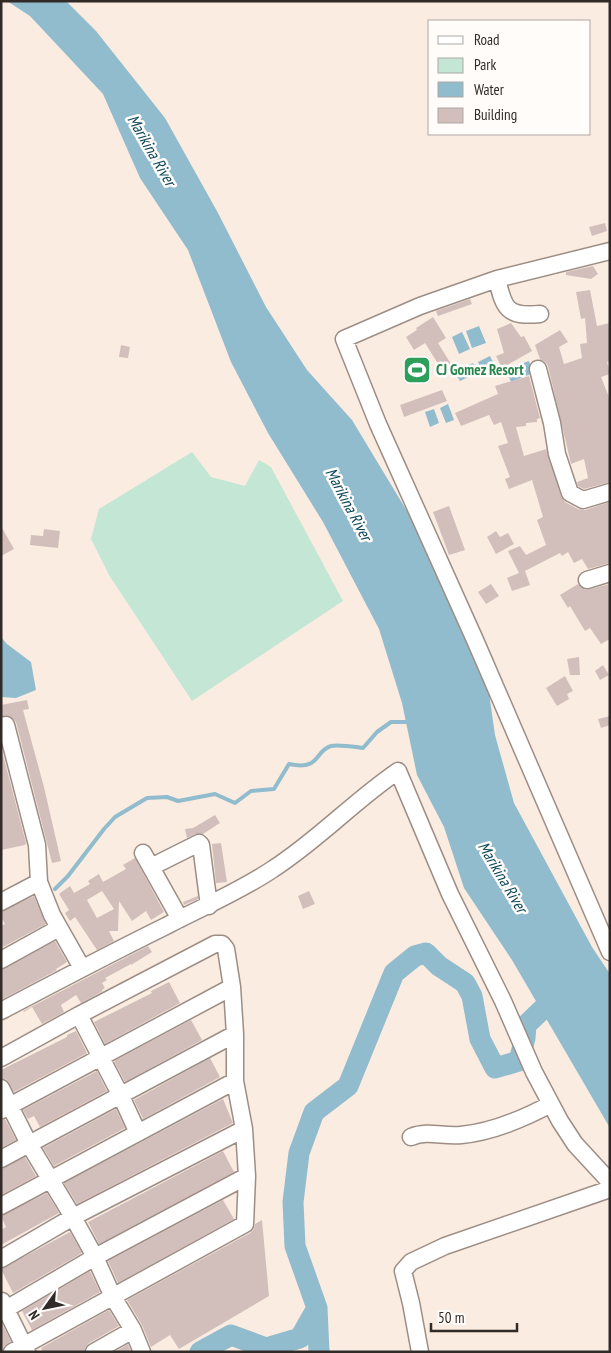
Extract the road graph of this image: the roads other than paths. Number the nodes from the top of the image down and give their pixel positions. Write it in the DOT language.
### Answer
graph roads {
  1 [pos="610,251"];
  2 [pos="497,279"];
  3 [pos="540,314"];
  4 [pos="538,368"];
  5 [pos="610,492"];
  6 [pos="608,577"];
  7 [pos="587,580"];
  8 [pos="1,726"];
  9 [pos="143,853"];
  10 [pos="152,867"];
  11 [pos="39,882"];
  12 [pos="1,902"];
  13 [pos="209,906"];
  14 [pos="180,919"];
  15 [pos="59,928"];
  16 [pos="610,952"];
  17 [pos="1,960"];
  18 [pos="82,968"];
  19 [pos="232,987"];
  20 [pos="1,1011"];
  21 [pos="79,1015"];
  22 [pos="235,1034"];
  23 [pos="101,1057"];
  24 [pos="1,1058"];
  25 [pos="235,1081"];
  26 [pos="1,1088"];
  27 [pos="121,1096"];
  28 [pos="551,1104"];
  29 [pos="6,1108"];
  30 [pos="244,1129"];
  31 [pos="138,1133"];
  32 [pos="411,1137"];
  33 [pos="29,1144"];
  34 [pos="1,1159"];
  35 [pos="247,1176"];
  36 [pos="50,1180"];
  37 [pos="610,1182"];
  38 [pos="610,1189"];
  39 [pos="1,1206"];
  40 [pos="73,1217"];
  41 [pos="95,1257"];
  42 [pos="1,1259"];
  43 [pos="113,1298"];
  44 [pos="3,1307"];
  45 [pos="133,1330"];
  46 [pos="21,1350"];
  47 [pos="94,1352"];
  48 [pos="142,1352"];
  49 [pos="420,1352"];
  1 -- 2 [label="street"];
  2 -- 3 [label="street"];
  2 -- 16 [label="street"];
  4 -- 5 [label="street"];
  6 -- 7 [label="street"];
  8 -- 11 [label="street"];
  9 -- 10 [label="street"];
  10 -- 13 [label="street"];
  10 -- 14 [label="street"];
  11 -- 12 [label="street"];
  11 -- 15 [label="street"];
  13 -- 14 [label="street"];
  13 -- 28 [label="street"];
  14 -- 18 [label="street"];
  15 -- 17 [label="street"];
  15 -- 18 [label="street"];
  18 -- 20 [label="street"];
  19 -- 21 [label="street"];
  19 -- 22 [label="street"];
  19 -- 23 [label="street"];
  21 -- 23 [label="street"];
  21 -- 24 [label="street"];
  22 -- 25 [label="street"];
  22 -- 27 [label="street"];
  23 -- 27 [label="street"];
  23 -- 29 [label="street"];
  25 -- 30 [label="street"];
  25 -- 31 [label="street"];
  26 -- 29 [label="street"];
  27 -- 31 [label="street"];
  27 -- 33 [label="street"];
  28 -- 32 [label="street"];
  28 -- 37 [label="street"];
  29 -- 33 [label="street"];
  30 -- 35 [label="street"];
  30 -- 40 [label="street"];
  31 -- 36 [label="street"];
  33 -- 34 [label="street"];
  33 -- 36 [label="street"];
  35 -- 41 [label="street"];
  35 -- 43 [label="street"];
  36 -- 39 [label="street"];
  36 -- 40 [label="street"];
  38 -- 49 [label="street"];
  40 -- 41 [label="street"];
  40 -- 42 [label="street"];
  41 -- 43 [label="street"];
  41 -- 44 [label="street"];
  43 -- 45 [label="street"];
  43 -- 46 [label="street"];
  44 -- 46 [label="street"];
  45 -- 47 [label="street"];
  45 -- 48 [label="street"];
}
